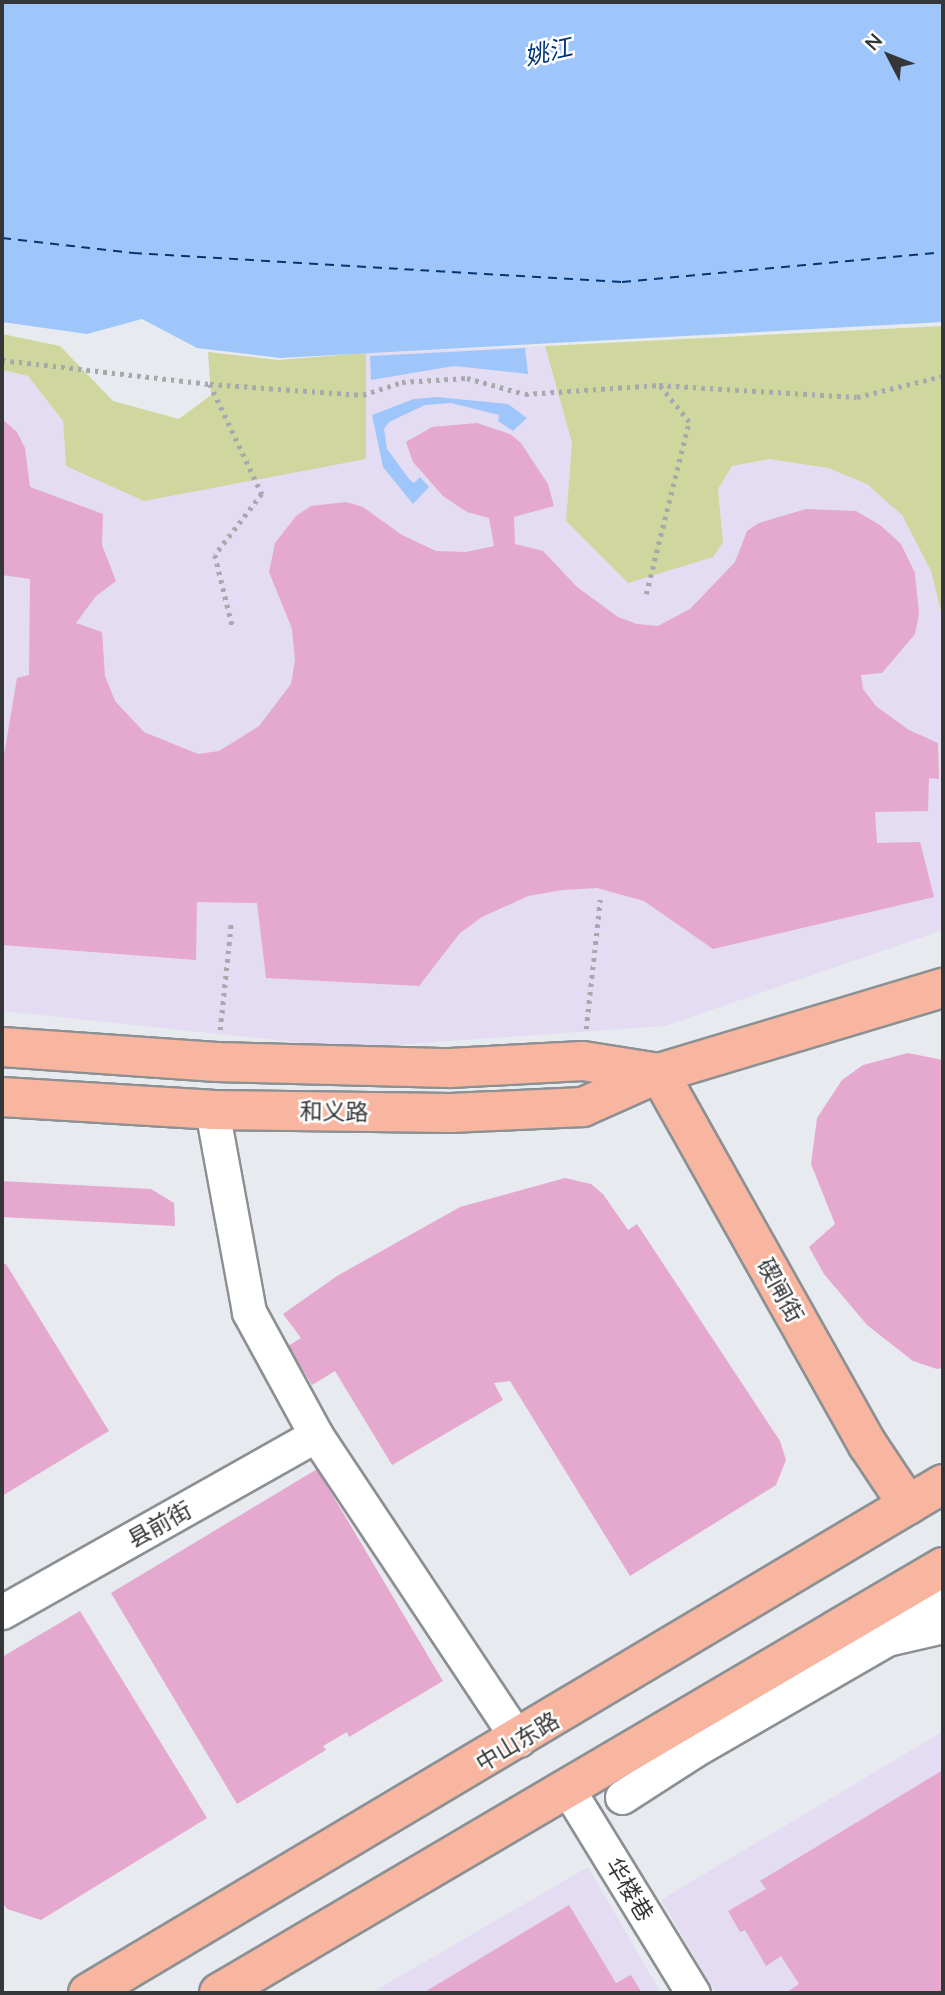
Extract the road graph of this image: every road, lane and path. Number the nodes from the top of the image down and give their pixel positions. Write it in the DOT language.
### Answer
graph roads {
  1 [pos="2,360"];
  2 [pos="943,376"];
  3 [pos="210,384"];
  4 [pos="659,385"];
  5 [pos="646,594"];
  6 [pos="233,629"];
  7 [pos="600,900"];
  8 [pos="231,924"];
  9 [pos="943,988"];
  10 [pos="586,1030"];
  11 [pos="2,1046"];
  12 [pos="216,1062"];
  13 [pos="659,1073"];
  14 [pos="2,1097"];
  15 [pos="212,1110"];
  16 [pos="316,1435"];
  17 [pos="943,1485"];
  18 [pos="908,1505"];
  19 [pos="943,1567"];
  20 [pos="943,1598"];
  21 [pos="2,1612"];
  22 [pos="943,1626"];
  23 [pos="835,1628"];
  24 [pos="519,1740"];
  25 [pos="566,1786"];
  26 [pos="622,1797"];
  27 [pos="88,1993"];
  28 [pos="219,1993"];
  29 [pos="693,1993"];
  1 -- 3 [label="path"];
  2 -- 4 [label="path"];
  3 -- 4 [label="path"];
  3 -- 6 [label="path"];
  4 -- 5 [label="path"];
  7 -- 10 [label="path"];
  8 -- 12 [label="path"];
  9 -- 13 [label="main road, 和义路"];
  11 -- 12 [label="main road, 和义路"];
  12 -- 13 [label="main road, 和义路"];
  13 -- 15 [label="main road, 和义路"];
  13 -- 18 [label="main road, 碶闸街"];
  14 -- 15 [label="main road, 和义路"];
  15 -- 16 [label="street"];
  16 -- 21 [label="street, 县前街"];
  16 -- 24 [label="street"];
  17 -- 18 [label="main road, 中山东路"];
  18 -- 24 [label="main road, 中山东路"];
  19 -- 23 [label="main road"];
  20 -- 23 [label="street"];
  22 -- 26 [label="street"];
  23 -- 25 [label="main road"];
  24 -- 27 [label="main road, 中山东路"];
  25 -- 28 [label="main road"];
  25 -- 29 [label="street, 华楼巷"];
}
